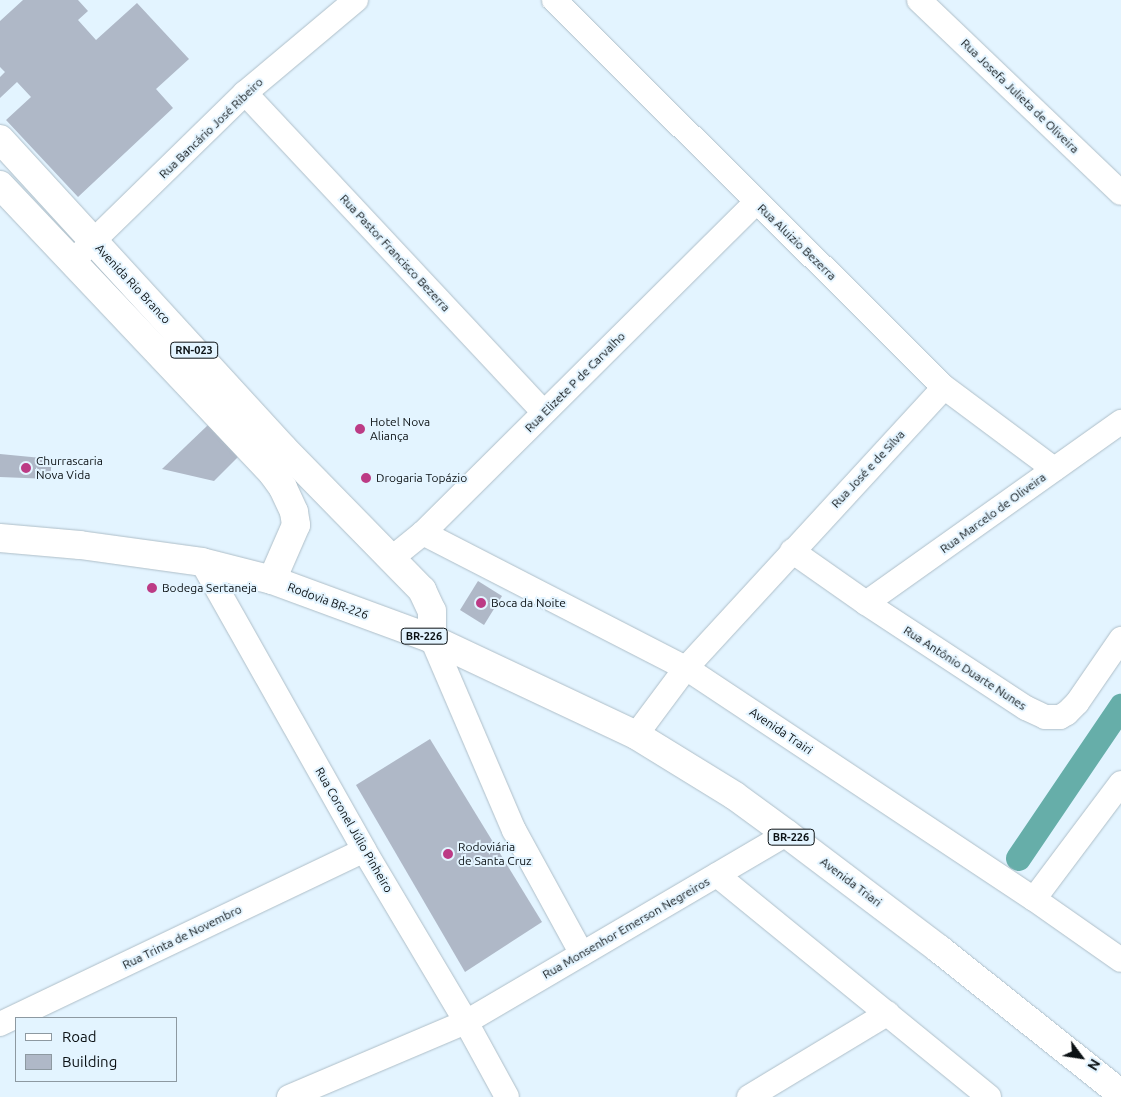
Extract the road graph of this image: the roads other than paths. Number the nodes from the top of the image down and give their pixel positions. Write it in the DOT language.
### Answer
graph roads {
  1 [pos="356,0"];
  2 [pos="554,0"];
  3 [pos="918,0"];
  4 [pos="245,93"];
  5 [pos="4,152"];
  6 [pos="0,185"];
  7 [pos="1121,193"];
  8 [pos="756,202"];
  9 [pos="94,241"];
  10 [pos="72,261"];
  11 [pos="944,387"];
  12 [pos="544,412"];
  13 [pos="1121,422"];
  14 [pos="1054,469"];
  15 [pos="423,532"];
  16 [pos="0,538"];
  17 [pos="792,552"];
  18 [pos="392,558"];
  19 [pos="202,562"];
  20 [pos="272,580"];
  21 [pos="866,604"];
  22 [pos="432,639"];
  23 [pos="1121,639"];
  24 [pos="686,668"];
  25 [pos="636,735"];
  26 [pos="1120,786"];
  27 [pos="787,834"];
  28 [pos="364,850"];
  29 [pos="717,875"];
  30 [pos="1034,899"];
  31 [pos="582,954"];
  32 [pos="1121,960"];
  33 [pos="888,1013"];
  34 [pos="466,1022"];
  35 [pos="0,1024"];
  36 [pos="1121,1094"];
  37 [pos="289,1097"];
  38 [pos="507,1097"];
  39 [pos="749,1097"];
  40 [pos="989,1097"];
  1 -- 4 [label="street, Rua Bancário José Ribeiro"];
  2 -- 8 [label="street, Rua Aluizio Bezerra"];
  3 -- 7 [label="street, Rua Josefa Julieta de Oliveira"];
  4 -- 9 [label="street, Rua Bancário José Ribeiro"];
  4 -- 12 [label="street, Rua Pastor Francisco Bezerra"];
  5 -- 9 [label="main road, Avenida Rio Branco / RN-023"];
  6 -- 10 [label="main road, RN-023"];
  8 -- 11 [label="street, Rua Aluizio Bezerra"];
  8 -- 12 [label="street, Rua Elizete P de Carvalho"];
  9 -- 10 [label="street, Rua Bancário José Ribeiro"];
  9 -- 18 [label="main road, Avenida Rio Branco / RN-023"];
  10 -- 20 [label="main road, RN-023"];
  11 -- 14 [label="street, Rua Aluizio Bezerra"];
  11 -- 17 [label="street, Rua José e de Silva"];
  12 -- 15 [label="street, Rua Elizete P de Carvalho"];
  13 -- 14 [label="street, Rua Marcelo de Oliveira"];
  14 -- 21 [label="street, Rua Marcelo de Oliveira"];
  15 -- 18 [label="street, Rua Elizete P de Carvalho"];
  15 -- 24 [label="street, Avenida Trairi"];
  16 -- 19 [label="main road, Rodovia BR-226 / BR-226"];
  17 -- 21 [label="street, Rua Antônio Duarte Nunes"];
  17 -- 24 [label="street, Rua José e de Silva"];
  18 -- 22 [label="main road, Avenida Rio Branco"];
  19 -- 20 [label="main road, Rodovia BR-226 / BR-226"];
  19 -- 28 [label="street, Rua Coronel Júlio Pinheiro"];
  20 -- 22 [label="main road, Rodovia BR-226 / BR-226"];
  21 -- 23 [label="street, Rua Antônio Duarte Nunes"];
  22 -- 25 [label="main road, Rodovia BR-226 / BR-226"];
  22 -- 31 [label="street"];
  24 -- 25 [label="street, Rua José e de Silva"];
  24 -- 30 [label="street, Avenida Trairi"];
  25 -- 27 [label="main road, Avenida Triari / BR-226"];
  26 -- 30 [label="street"];
  27 -- 29 [label="street, Rua Monsenhor Emerson Negreiros"];
  27 -- 36 [label="main road, Avenida Triari / BR-226"];
  28 -- 34 [label="street, Rua Coronel Júlio Pinheiro"];
  28 -- 35 [label="street, Rua Trinta de Novembro"];
  29 -- 31 [label="street, Rua Monsenhor Emerson Negreiros"];
  29 -- 33 [label="street"];
  30 -- 32 [label="street, Avenida Trairi"];
  31 -- 34 [label="street, Rua Monsenhor Emerson Negreiros"];
  33 -- 39 [label="street"];
  33 -- 40 [label="street"];
  34 -- 37 [label="street, Rua Monsenhor Emerson Negreiros"];
  34 -- 38 [label="street, Rua Coronel Júlio Pinheiro"];
}
